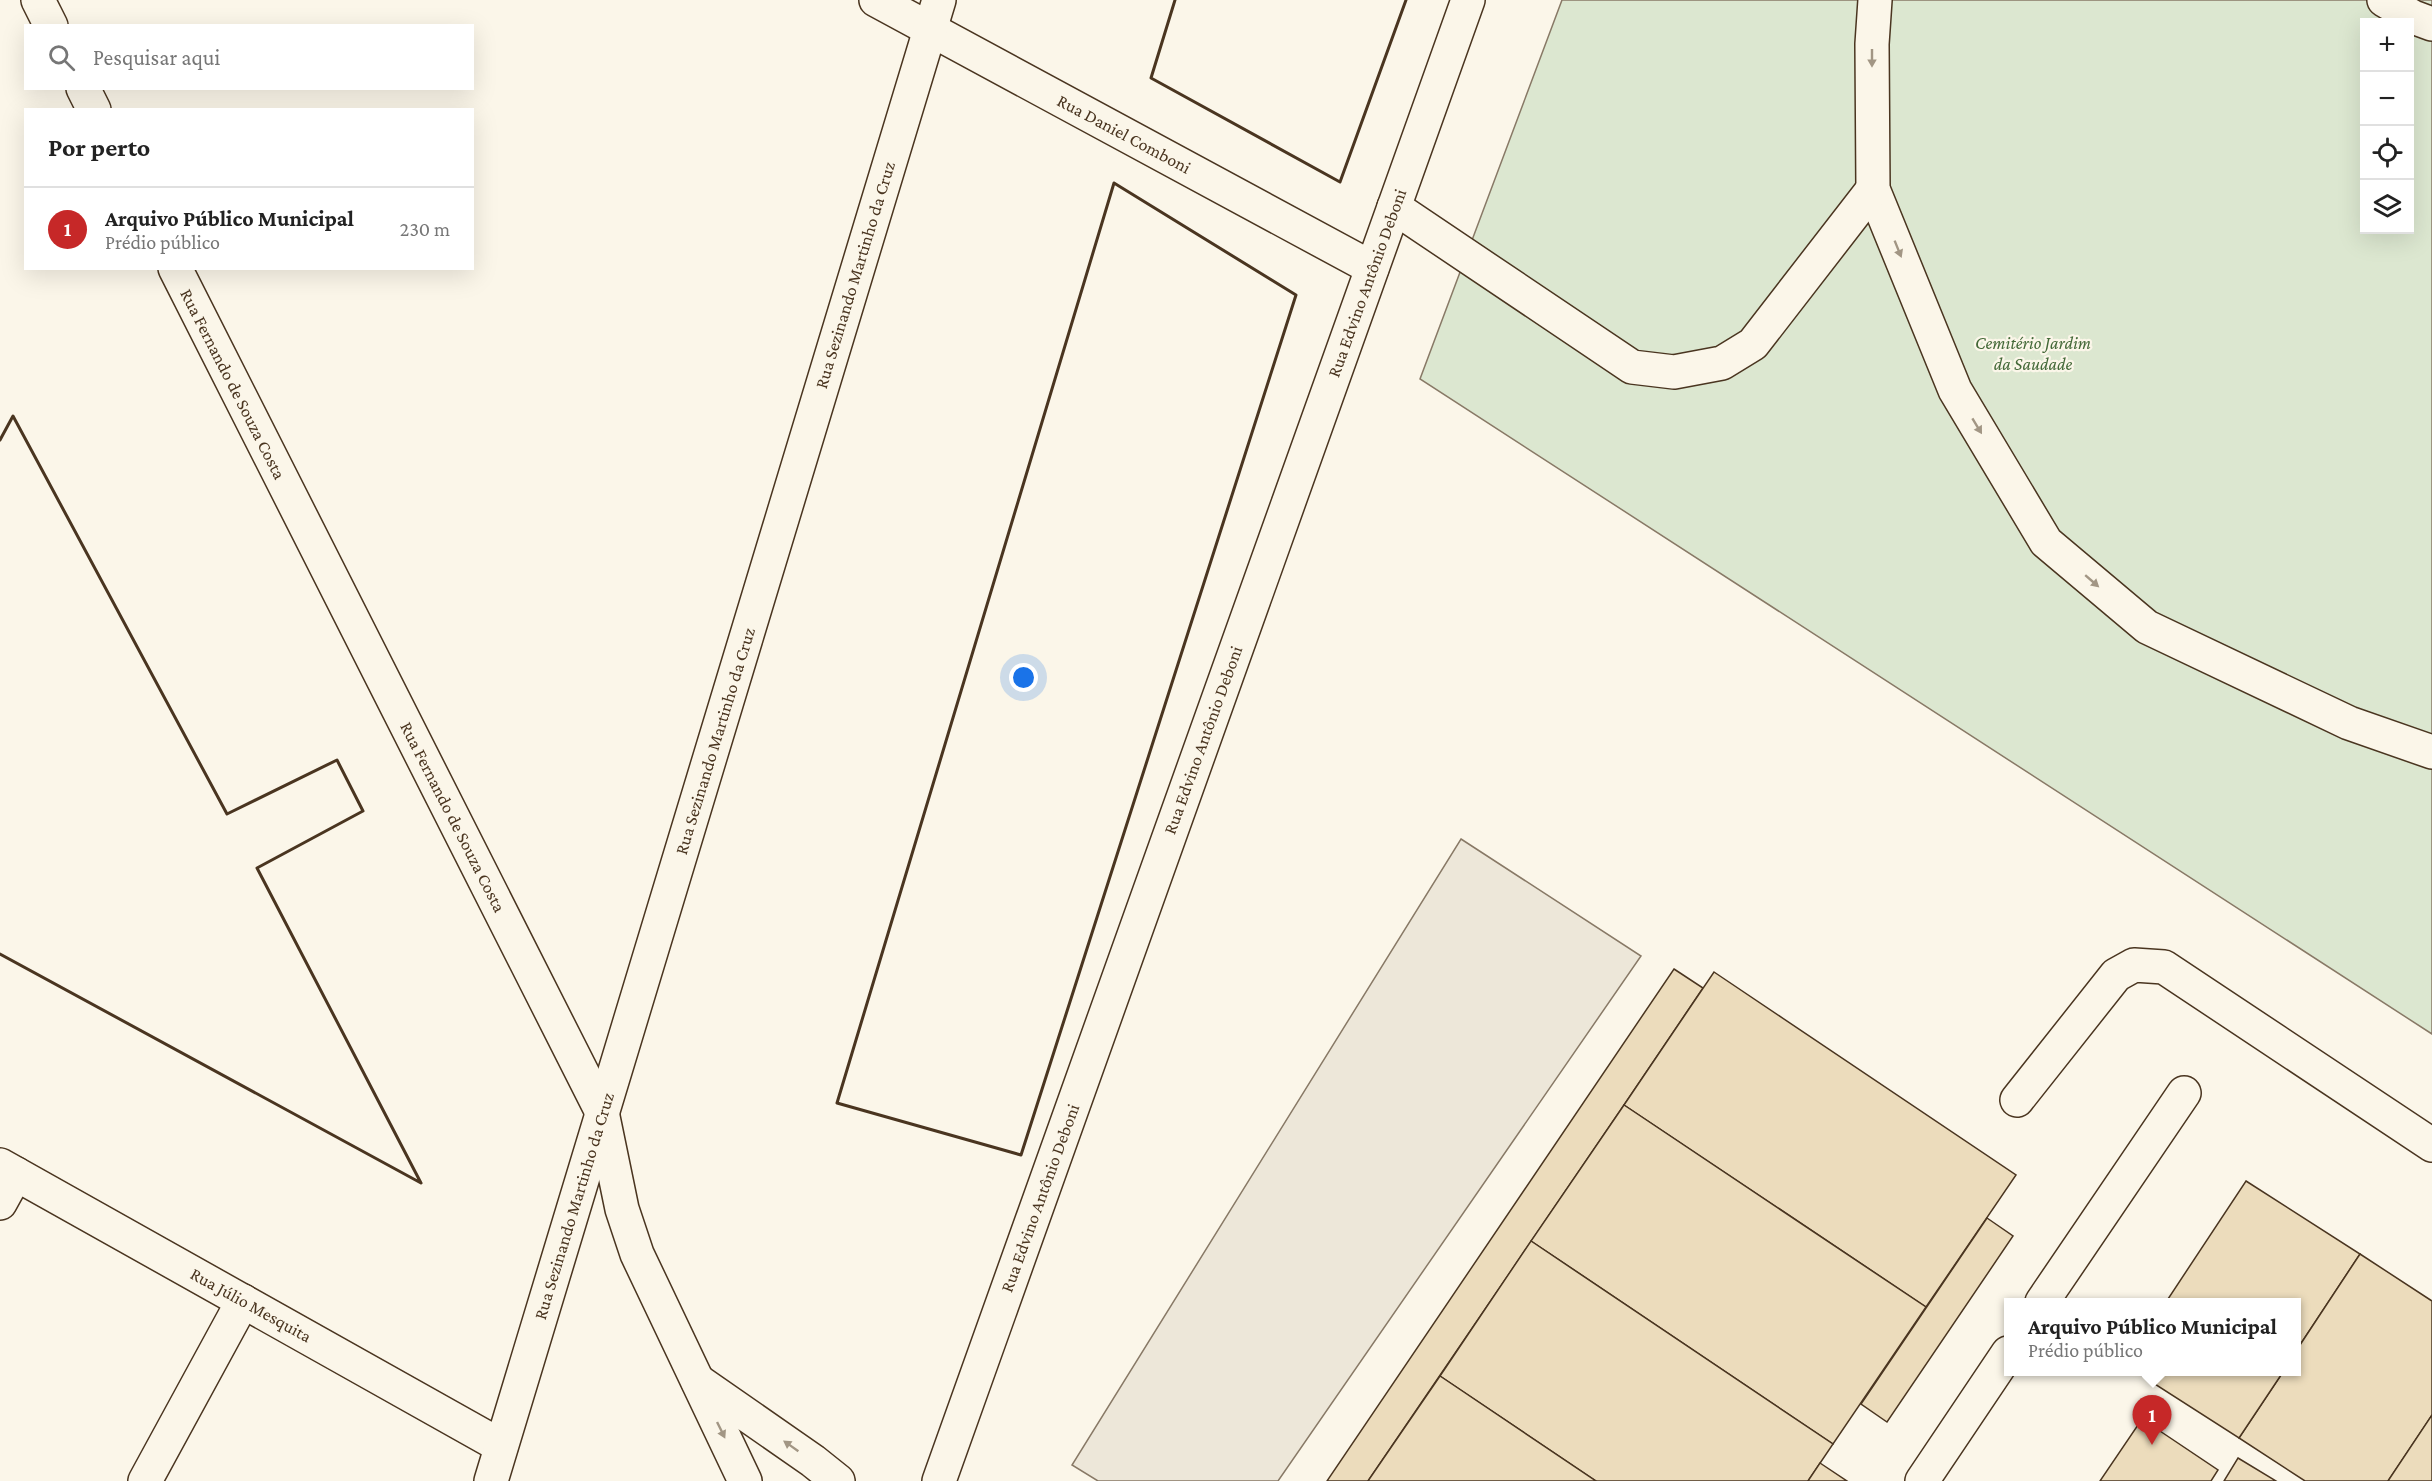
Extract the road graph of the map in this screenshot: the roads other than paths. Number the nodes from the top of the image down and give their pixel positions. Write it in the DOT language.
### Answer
graph roads {
  1 [pos="38,0"];
  2 [pos="876,0"];
  3 [pos="1468,0"];
  4 [pos="1875,0"];
  5 [pos="2384,0"];
  6 [pos="934,15"];
  7 [pos="50,24"];
  8 [pos="2432,24"];
  9 [pos="84,90"];
  10 [pos="93,108"];
  11 [pos="1873,189"];
  12 [pos="1394,207"];
  13 [pos="1372,268"];
  14 [pos="176,270"];
  15 [pos="2432,752"];
  16 [pos="2184,1093"];
  17 [pos="2017,1100"];
  18 [pos="603,1112"];
  19 [pos="2432,1145"];
  20 [pos="8,1169"];
  21 [pos="0,1203"];
  22 [pos="2045,1298"];
  23 [pos="243,1301"];
  24 [pos="2004,1359"];
  25 [pos="696,1380"];
  26 [pos="501,1446"];
  27 [pos="145,1481"];
  28 [pos="491,1481"];
  29 [pos="745,1481"];
  30 [pos="838,1481"];
  31 [pos="939,1481"];
  32 [pos="1922,1481"];
  1 -- 7 [label="street"];
  2 -- 6 [label="street, Rua Daniel Comboni"];
  3 -- 12 [label="street, Rua Edvino Antônio Deboni"];
  4 -- 11 [label="street, one-way"];
  5 -- 8 [label="street"];
  6 -- 13 [label="street, Rua Daniel Comboni"];
  6 -- 18 [label="street, Rua Sezinando Martinho da Cruz"];
  9 -- 10 [label="street"];
  11 -- 12 [label="street"];
  11 -- 15 [label="street, one-way"];
  12 -- 13 [label="street, Rua Edvino Antônio Deboni"];
  13 -- 31 [label="street, Rua Edvino Antônio Deboni"];
  14 -- 18 [label="street, Rua Fernando de Souza Costa"];
  16 -- 22 [label="street"];
  17 -- 19 [label="street"];
  18 -- 25 [label="street, Rua Fernando de Souza Costa"];
  18 -- 26 [label="street, Rua Sezinando Martinho da Cruz"];
  20 -- 21 [label="street"];
  20 -- 23 [label="street, Rua Júlio Mesquita"];
  23 -- 26 [label="street, Rua Júlio Mesquita"];
  23 -- 27 [label="street"];
  24 -- 32 [label="street"];
  25 -- 29 [label="street, Rua Fernando de Souza Costa, one-way"];
  30 -- 25 [label="street, one-way"];
  26 -- 28 [label="street, Rua Sezinando Martinho da Cruz"];
}
